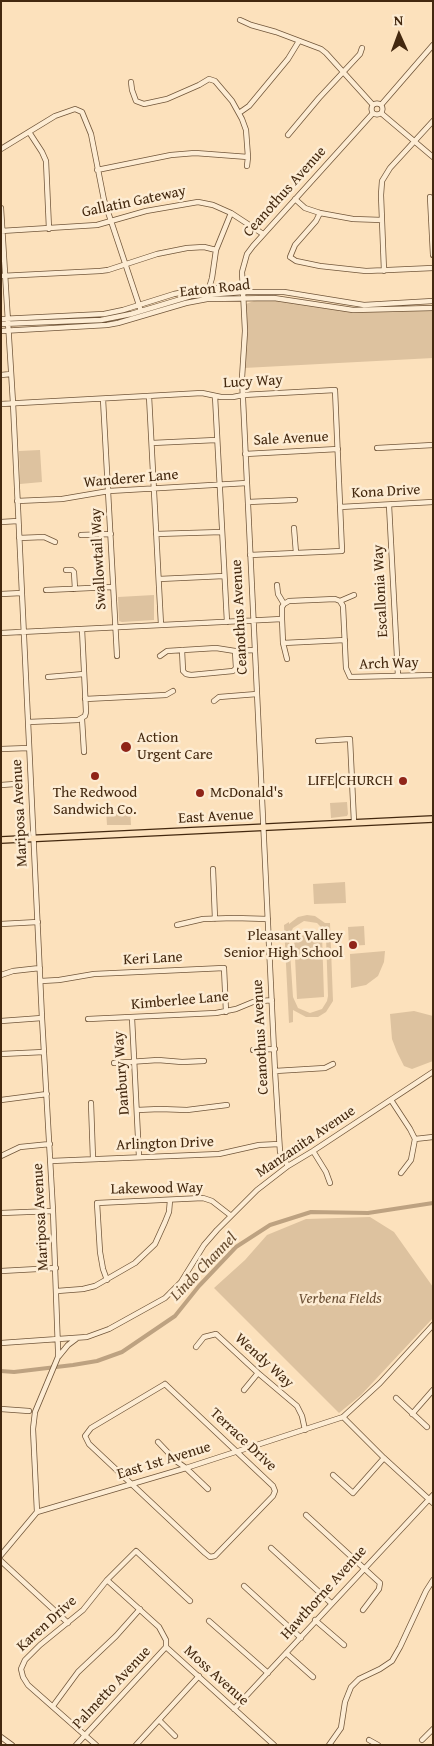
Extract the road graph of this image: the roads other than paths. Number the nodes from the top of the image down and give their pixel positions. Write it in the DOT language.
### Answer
graph roads {
  1 [pos="240,20"];
  2 [pos="299,41"];
  3 [pos="433,44"];
  4 [pos="362,48"];
  5 [pos="344,73"];
  6 [pos="131,82"];
  7 [pos="373,105"];
  8 [pos="381,105"];
  9 [pos="239,113"];
  10 [pos="373,113"];
  11 [pos="381,113"];
  12 [pos="433,121"];
  13 [pos="29,132"];
  14 [pos="288,135"];
  15 [pos="414,141"];
  16 [pos="1,149"];
  17 [pos="433,157"];
  18 [pos="248,158"];
  19 [pos="248,166"];
  20 [pos="98,170"];
  21 [pos="430,197"];
  22 [pos="295,199"];
  23 [pos="1,208"];
  24 [pos="231,213"];
  25 [pos="320,213"];
  26 [pos="382,220"];
  27 [pos="110,221"];
  28 [pos="432,224"];
  29 [pos="50,229"];
  30 [pos="2,231"];
  31 [pos="263,234"];
  32 [pos="216,250"];
  33 [pos="433,255"];
  34 [pos="125,265"];
  35 [pos="433,268"];
  36 [pos="384,271"];
  37 [pos="3,276"];
  38 [pos="209,288"];
  39 [pos="243,292"];
  40 [pos="227,293"];
  41 [pos="243,298"];
  42 [pos="433,301"];
  43 [pos="138,305"];
  44 [pos="433,308"];
  45 [pos="142,313"];
  46 [pos="1,319"];
  47 [pos="8,321"];
  48 [pos="1,324"];
  49 [pos="1,331"];
  50 [pos="9,331"];
  51 [pos="11,374"];
  52 [pos="1,375"];
  53 [pos="242,395"];
  54 [pos="149,396"];
  55 [pos="215,396"];
  56 [pos="103,399"];
  57 [pos="13,403"];
  58 [pos="1,404"];
  59 [pos="216,440"];
  60 [pos="152,443"];
  61 [pos="433,445"];
  62 [pos="377,448"];
  63 [pos="338,449"];
  64 [pos="245,454"];
  65 [pos="247,484"];
  66 [pos="220,485"];
  67 [pos="154,488"];
  68 [pos="108,491"];
  69 [pos="295,500"];
  70 [pos="17,501"];
  71 [pos="248,502"];
  72 [pos="433,502"];
  73 [pos="390,505"];
  74 [pos="340,507"];
  75 [pos="18,521"];
  76 [pos="1,522"];
  77 [pos="294,528"];
  78 [pos="222,532"];
  79 [pos="111,534"];
  80 [pos="156,534"];
  81 [pos="81,535"];
  82 [pos="19,538"];
  83 [pos="55,542"];
  84 [pos="296,553"];
  85 [pos="250,556"];
  86 [pos="66,570"];
  87 [pos="224,576"];
  88 [pos="159,579"];
  89 [pos="277,585"];
  90 [pos="113,587"];
  91 [pos="75,589"];
  92 [pos="46,590"];
  93 [pos="22,593"];
  94 [pos="1,594"];
  95 [pos="354,595"];
  96 [pos="340,601"];
  97 [pos="284,604"];
  98 [pos="282,619"];
  99 [pos="253,621"];
  100 [pos="226,622"];
  101 [pos="161,625"];
  102 [pos="116,628"];
  103 [pos="82,629"];
  104 [pos="24,632"];
  105 [pos="1,633"];
  106 [pos="345,640"];
  107 [pos="284,643"];
  108 [pos="182,650"];
  109 [pos="255,650"];
  110 [pos="235,651"];
  111 [pos="117,656"];
  112 [pos="160,656"];
  113 [pos="287,659"];
  114 [pos="84,674"];
  115 [pos="433,675"];
  116 [pos="398,676"];
  117 [pos="48,677"];
  118 [pos="173,691"];
  119 [pos="256,694"];
  120 [pos="85,699"];
  121 [pos="214,701"];
  122 [pos="82,719"];
  123 [pos="28,722"];
  124 [pos="318,741"];
  125 [pos="29,748"];
  126 [pos="1,749"];
  127 [pos="84,752"];
  128 [pos="15,784"];
  129 [pos="1,785"];
  130 [pos="433,819"];
  131 [pos="354,822"];
  132 [pos="263,827"];
  133 [pos="33,838"];
  134 [pos="1,840"];
  135 [pos="213,869"];
  136 [pos="215,919"];
  137 [pos="268,919"];
  138 [pos="38,922"];
  139 [pos="1,924"];
  140 [pos="177,925"];
  141 [pos="40,968"];
  142 [pos="1,975"];
  143 [pos="41,981"];
  144 [pos="272,1000"];
  145 [pos="226,1012"];
  146 [pos="42,1018"];
  147 [pos="132,1018"];
  148 [pos="88,1019"];
  149 [pos="1,1020"];
  150 [pos="274,1049"];
  151 [pos="253,1050"];
  152 [pos="44,1052"];
  153 [pos="1,1054"];
  154 [pos="204,1060"];
  155 [pos="133,1061"];
  156 [pos="114,1063"];
  157 [pos="334,1064"];
  158 [pos="275,1071"];
  159 [pos="433,1072"];
  160 [pos="47,1094"];
  161 [pos="1,1100"];
  162 [pos="391,1100"];
  163 [pos="91,1103"];
  164 [pos="227,1106"];
  165 [pos="137,1110"];
  166 [pos="433,1137"];
  167 [pos="415,1139"];
  168 [pos="50,1144"];
  169 [pos="279,1144"];
  170 [pos="313,1151"];
  171 [pos="1,1156"];
  172 [pos="139,1157"];
  173 [pos="93,1159"];
  174 [pos="51,1161"];
  175 [pos="288,1166"];
  176 [pos="401,1173"];
  177 [pos="330,1183"];
  178 [pos="170,1200"];
  179 [pos="53,1211"];
  180 [pos="1,1213"];
  181 [pos="230,1215"];
  182 [pos="56,1268"];
  183 [pos="1,1271"];
  184 [pos="107,1280"];
  185 [pos="57,1291"];
  186 [pos="433,1325"];
  187 [pos="77,1338"];
  188 [pos="58,1340"];
  189 [pos="1,1343"];
  190 [pos="196,1347"];
  191 [pos="58,1358"];
  192 [pos="258,1373"];
  193 [pos="244,1390"];
  194 [pos="433,1390"];
  195 [pos="396,1398"];
  196 [pos="1,1410"];
  197 [pos="29,1412"];
  198 [pos="412,1414"];
  199 [pos="343,1417"];
  200 [pos="427,1427"];
  201 [pos="305,1430"];
  202 [pos="158,1442"];
  203 [pos="235,1451"];
  204 [pos="384,1458"];
  205 [pos="186,1468"];
  206 [pos="333,1475"];
  207 [pos="132,1484"];
  208 [pos="208,1489"];
  209 [pos="431,1499"];
  210 [pos="37,1512"];
  211 [pos="306,1515"];
  212 [pos="271,1548"];
  213 [pos="1,1555"];
  214 [pos="1,1561"];
  215 [pos="364,1567"];
  216 [pos="107,1580"];
  217 [pos="432,1581"];
  218 [pos="244,1586"];
  219 [pos="190,1601"];
  220 [pos="331,1603"];
  221 [pos="140,1609"];
  222 [pos="363,1610"];
  223 [pos="315,1620"];
  224 [pos="209,1621"];
  225 [pos="68,1624"];
  226 [pos="300,1638"];
  227 [pos="344,1645"];
  228 [pos="166,1647"];
  229 [pos="286,1654"];
  230 [pos="268,1673"];
  231 [pos="199,1676"];
  232 [pos="313,1677"];
  233 [pos="53,1706"];
  234 [pos="234,1709"];
  235 [pos="159,1720"];
  236 [pos="433,1729"];
  237 [pos="85,1735"];
  238 [pos="175,1736"];
  239 [pos="1,1737"];
  240 [pos="369,1740"];
  241 [pos="422,1740"];
  242 [pos="12,1745"];
  243 [pos="76,1745"];
  244 [pos="96,1745"];
  245 [pos="136,1745"];
  246 [pos="274,1745"];
  247 [pos="329,1745"];
  248 [pos="378,1745"];
  1 -- 2 [label="street"];
  2 -- 5 [label="street"];
  2 -- 9 [label="street"];
  3 -- 8 [label="street"];
  4 -- 5 [label="street"];
  5 -- 7 [label="street"];
  5 -- 14 [label="street"];
  6 -- 9 [label="street"];
  7 -- 8 [label="street"];
  7 -- 10 [label="street"];
  8 -- 11 [label="street"];
  9 -- 18 [label="street"];
  10 -- 11 [label="street"];
  10 -- 22 [label="street, Ceanothus Avenue"];
  11 -- 15 [label="street"];
  12 -- 15 [label="street"];
  13 -- 16 [label="street"];
  13 -- 20 [label="street"];
  13 -- 29 [label="street"];
  15 -- 17 [label="street"];
  15 -- 26 [label="street"];
  18 -- 19 [label="street"];
  18 -- 20 [label="street"];
  20 -- 27 [label="street"];
  21 -- 28 [label="street"];
  22 -- 25 [label="street"];
  22 -- 31 [label="street, Ceanothus Avenue"];
  23 -- 30 [label="street, Mariposa Avenue"];
  24 -- 27 [label="street, Gallatin Gateway"];
  24 -- 31 [label="street, Gallatin Gateway"];
  24 -- 32 [label="street"];
  25 -- 26 [label="street"];
  25 -- 36 [label="street"];
  26 -- 36 [label="street"];
  27 -- 29 [label="street, Gallatin Gateway"];
  27 -- 34 [label="street"];
  28 -- 33 [label="street"];
  29 -- 30 [label="street, Gallatin Gateway"];
  30 -- 37 [label="street, Mariposa Avenue"];
  31 -- 39 [label="street, Ceanothus Avenue"];
  32 -- 34 [label="street"];
  32 -- 38 [label="street"];
  34 -- 37 [label="street"];
  34 -- 43 [label="street"];
  35 -- 36 [label="street"];
  37 -- 47 [label="street, Mariposa Avenue"];
  38 -- 40 [label="street, Eaton Road"];
  38 -- 43 [label="street, Eaton Road"];
  39 -- 40 [label="street, Eaton Road"];
  39 -- 41 [label="street, Ceanothus Avenue"];
  39 -- 42 [label="street, Eaton Road"];
  40 -- 45 [label="street, Eaton Road"];
  41 -- 44 [label="street, Eaton Road"];
  41 -- 45 [label="street, Eaton Road"];
  41 -- 53 [label="street, Ceanothus Avenue"];
  43 -- 45 [label="street"];
  43 -- 47 [label="street, Eaton Road"];
  45 -- 47 [label="street, Eaton Road"];
  45 -- 50 [label="street, Eaton Road"];
  46 -- 47 [label="street, Eaton Road"];
  47 -- 48 [label="street, Eaton Road"];
  47 -- 50 [label="street, Mariposa Avenue"];
  49 -- 50 [label="street, Eaton Road"];
  50 -- 51 [label="street, Mariposa Avenue"];
  51 -- 52 [label="street"];
  51 -- 57 [label="street, Mariposa Avenue"];
  53 -- 55 [label="street, Lucy Way"];
  53 -- 63 [label="street, Lucy Way"];
  53 -- 64 [label="street, Ceanothus Avenue"];
  54 -- 55 [label="street, Lucy Way"];
  54 -- 56 [label="street, Lucy Way"];
  54 -- 60 [label="street"];
  55 -- 59 [label="street"];
  56 -- 57 [label="street, Lucy Way"];
  56 -- 68 [label="street, Swallowtail Way"];
  57 -- 58 [label="street, Lucy Way"];
  57 -- 70 [label="street, Mariposa Avenue"];
  59 -- 60 [label="street"];
  59 -- 66 [label="street"];
  60 -- 67 [label="street"];
  61 -- 62 [label="street"];
  63 -- 64 [label="street, Sale Avenue"];
  63 -- 74 [label="street, Lucy Way"];
  64 -- 65 [label="street, Ceanothus Avenue"];
  65 -- 66 [label="street, Wanderer Lane"];
  65 -- 71 [label="street, Ceanothus Avenue"];
  66 -- 67 [label="street, Wanderer Lane"];
  66 -- 78 [label="street"];
  67 -- 68 [label="street, Wanderer Lane"];
  67 -- 80 [label="street"];
  68 -- 70 [label="street, Wanderer Lane"];
  68 -- 79 [label="street, Swallowtail Way"];
  69 -- 71 [label="street"];
  70 -- 75 [label="street, Mariposa Avenue"];
  71 -- 85 [label="street, Ceanothus Avenue"];
  72 -- 73 [label="street, Kona Drive"];
  73 -- 74 [label="street, Kona Drive"];
  73 -- 116 [label="street, Escallonia Way"];
  74 -- 84 [label="street, Lucy Way"];
  75 -- 76 [label="street"];
  75 -- 82 [label="street, Mariposa Avenue"];
  77 -- 84 [label="street"];
  78 -- 80 [label="street"];
  78 -- 87 [label="street"];
  79 -- 81 [label="street"];
  79 -- 90 [label="street, Swallowtail Way"];
  80 -- 88 [label="street"];
  82 -- 83 [label="street"];
  82 -- 93 [label="street, Mariposa Avenue"];
  84 -- 85 [label="street"];
  85 -- 99 [label="street, Ceanothus Avenue"];
  86 -- 91 [label="street"];
  87 -- 88 [label="street"];
  87 -- 100 [label="street"];
  88 -- 101 [label="street"];
  89 -- 97 [label="street"];
  90 -- 91 [label="street"];
  90 -- 102 [label="street, Swallowtail Way"];
  91 -- 92 [label="street"];
  93 -- 94 [label="street"];
  93 -- 104 [label="street, Mariposa Avenue"];
  95 -- 96 [label="street"];
  96 -- 97 [label="street"];
  96 -- 106 [label="street"];
  97 -- 98 [label="street"];
  98 -- 99 [label="street"];
  98 -- 107 [label="street"];
  99 -- 100 [label="street"];
  99 -- 109 [label="street, Ceanothus Avenue"];
  100 -- 101 [label="street"];
  101 -- 102 [label="street"];
  102 -- 103 [label="street"];
  102 -- 111 [label="street, Swallowtail Way"];
  103 -- 104 [label="street"];
  103 -- 114 [label="street"];
  104 -- 105 [label="street"];
  104 -- 123 [label="street, Mariposa Avenue"];
  106 -- 107 [label="street"];
  106 -- 116 [label="street, Arch Way"];
  107 -- 113 [label="street"];
  108 -- 110 [label="street"];
  108 -- 110 [label="street"];
  108 -- 112 [label="street"];
  109 -- 110 [label="street"];
  109 -- 119 [label="street, Ceanothus Avenue"];
  114 -- 117 [label="street"];
  114 -- 120 [label="street"];
  115 -- 116 [label="street, Arch Way"];
  118 -- 120 [label="street"];
  119 -- 121 [label="street"];
  119 -- 132 [label="street, Ceanothus Avenue"];
  120 -- 122 [label="street"];
  122 -- 123 [label="street"];
  122 -- 127 [label="street"];
  123 -- 125 [label="street, Mariposa Avenue"];
  124 -- 131 [label="street"];
  125 -- 126 [label="street"];
  125 -- 133 [label="street, Mariposa Avenue"];
  128 -- 129 [label="street"];
  130 -- 131 [label="main road, East Avenue"];
  131 -- 132 [label="main road, East Avenue"];
  132 -- 133 [label="main road, East Avenue"];
  132 -- 137 [label="street, Ceanothus Avenue"];
  133 -- 134 [label="main road, East Avenue"];
  133 -- 138 [label="street, Mariposa Avenue"];
  135 -- 136 [label="street"];
  136 -- 137 [label="street"];
  136 -- 140 [label="street"];
  137 -- 144 [label="street, Ceanothus Avenue"];
  138 -- 139 [label="street"];
  138 -- 141 [label="street, Mariposa Avenue"];
  141 -- 142 [label="street"];
  141 -- 143 [label="street, Mariposa Avenue"];
  143 -- 145 [label="street, Keri Lane"];
  143 -- 146 [label="street, Mariposa Avenue"];
  144 -- 145 [label="street, Kimberlee Lane"];
  144 -- 150 [label="street, Ceanothus Avenue"];
  145 -- 147 [label="street, Kimberlee Lane"];
  146 -- 149 [label="street"];
  146 -- 152 [label="street, Mariposa Avenue"];
  147 -- 148 [label="street, Kimberlee Lane"];
  147 -- 155 [label="street, Danbury Way"];
  150 -- 151 [label="street"];
  150 -- 158 [label="street, Ceanothus Avenue"];
  152 -- 153 [label="street"];
  152 -- 160 [label="street, Mariposa Avenue"];
  154 -- 155 [label="street"];
  155 -- 156 [label="street"];
  155 -- 165 [label="street, Danbury Way"];
  157 -- 158 [label="street"];
  158 -- 169 [label="street, Ceanothus Avenue"];
  159 -- 162 [label="street, Manzanita Avenue"];
  160 -- 161 [label="street"];
  160 -- 168 [label="street, Mariposa Avenue"];
  162 -- 167 [label="street"];
  162 -- 170 [label="street, Manzanita Avenue"];
  163 -- 173 [label="street"];
  164 -- 165 [label="street"];
  165 -- 172 [label="street, Danbury Way"];
  166 -- 167 [label="street"];
  167 -- 176 [label="street"];
  168 -- 171 [label="street"];
  168 -- 174 [label="street, Mariposa Avenue"];
  169 -- 172 [label="street, Arlington Drive"];
  169 -- 175 [label="street, Ceanothus Avenue"];
  170 -- 175 [label="street, Manzanita Avenue"];
  170 -- 177 [label="street"];
  172 -- 173 [label="street, Arlington Drive"];
  173 -- 174 [label="street, Arlington Drive"];
  174 -- 179 [label="street, Mariposa Avenue"];
  175 -- 181 [label="street, Manzanita Avenue"];
  178 -- 181 [label="street, Lakewood Way"];
  178 -- 184 [label="street"];
  178 -- 184 [label="street, Lakewood Way"];
  179 -- 180 [label="street"];
  179 -- 182 [label="street, Mariposa Avenue"];
  181 -- 187 [label="street, Manzanita Avenue"];
  182 -- 183 [label="street"];
  182 -- 185 [label="street, Mariposa Avenue"];
  184 -- 185 [label="street"];
  185 -- 188 [label="street, Mariposa Avenue"];
  186 -- 199 [label="street, East 1st Avenue"];
  187 -- 188 [label="street, Manzanita Avenue"];
  187 -- 191 [label="street"];
  188 -- 189 [label="street, Manzanita Avenue"];
  188 -- 191 [label="street, Mariposa Avenue"];
  190 -- 192 [label="street, Wendy Way"];
  191 -- 210 [label="street, Mariposa Avenue"];
  192 -- 193 [label="street"];
  192 -- 201 [label="street, Wendy Way"];
  194 -- 198 [label="street"];
  195 -- 198 [label="street"];
  196 -- 197 [label="street"];
  198 -- 200 [label="street"];
  199 -- 201 [label="street, East 1st Avenue"];
  199 -- 204 [label="street"];
  201 -- 203 [label="street, East 1st Avenue"];
  202 -- 205 [label="street"];
  203 -- 205 [label="street, East 1st Avenue"];
  203 -- 207 [label="street, Terrace Drive"];
  203 -- 207 [label="street, Terrace Drive"];
  204 -- 206 [label="street"];
  204 -- 209 [label="street"];
  205 -- 207 [label="street, East 1st Avenue"];
  205 -- 208 [label="street"];
  207 -- 210 [label="street, East 1st Avenue"];
  209 -- 215 [label="street, Hawthorne Avenue"];
  210 -- 213 [label="street"];
  211 -- 215 [label="street"];
  212 -- 220 [label="street"];
  214 -- 225 [label="street"];
  215 -- 220 [label="street, Hawthorne Avenue"];
  215 -- 222 [label="street"];
  216 -- 219 [label="street, Karen Drive"];
  216 -- 221 [label="street, Moss Avenue"];
  216 -- 225 [label="street, Karen Drive"];
  217 -- 247 [label="street"];
  218 -- 226 [label="street"];
  220 -- 223 [label="street, Hawthorne Avenue"];
  221 -- 228 [label="street, Moss Avenue"];
  221 -- 233 [label="street"];
  223 -- 226 [label="street, Hawthorne Avenue"];
  223 -- 227 [label="street"];
  224 -- 230 [label="street"];
  225 -- 233 [label="street, Karen Drive"];
  226 -- 229 [label="street, Hawthorne Avenue"];
  228 -- 231 [label="street, Moss Avenue"];
  228 -- 237 [label="street, Palmetto Avenue"];
  229 -- 230 [label="street, Hawthorne Avenue"];
  229 -- 232 [label="street"];
  230 -- 234 [label="street, Hawthorne Avenue"];
  231 -- 234 [label="street, Moss Avenue"];
  231 -- 235 [label="street"];
  233 -- 237 [label="street, Karen Drive"];
  234 -- 246 [label="street, Moss Avenue"];
  235 -- 238 [label="street"];
  235 -- 245 [label="street"];
  236 -- 241 [label="street"];
  237 -- 243 [label="street, Palmetto Avenue"];
  237 -- 244 [label="street, Karen Drive"];
  239 -- 242 [label="street"];
  240 -- 248 [label="street"];
}
